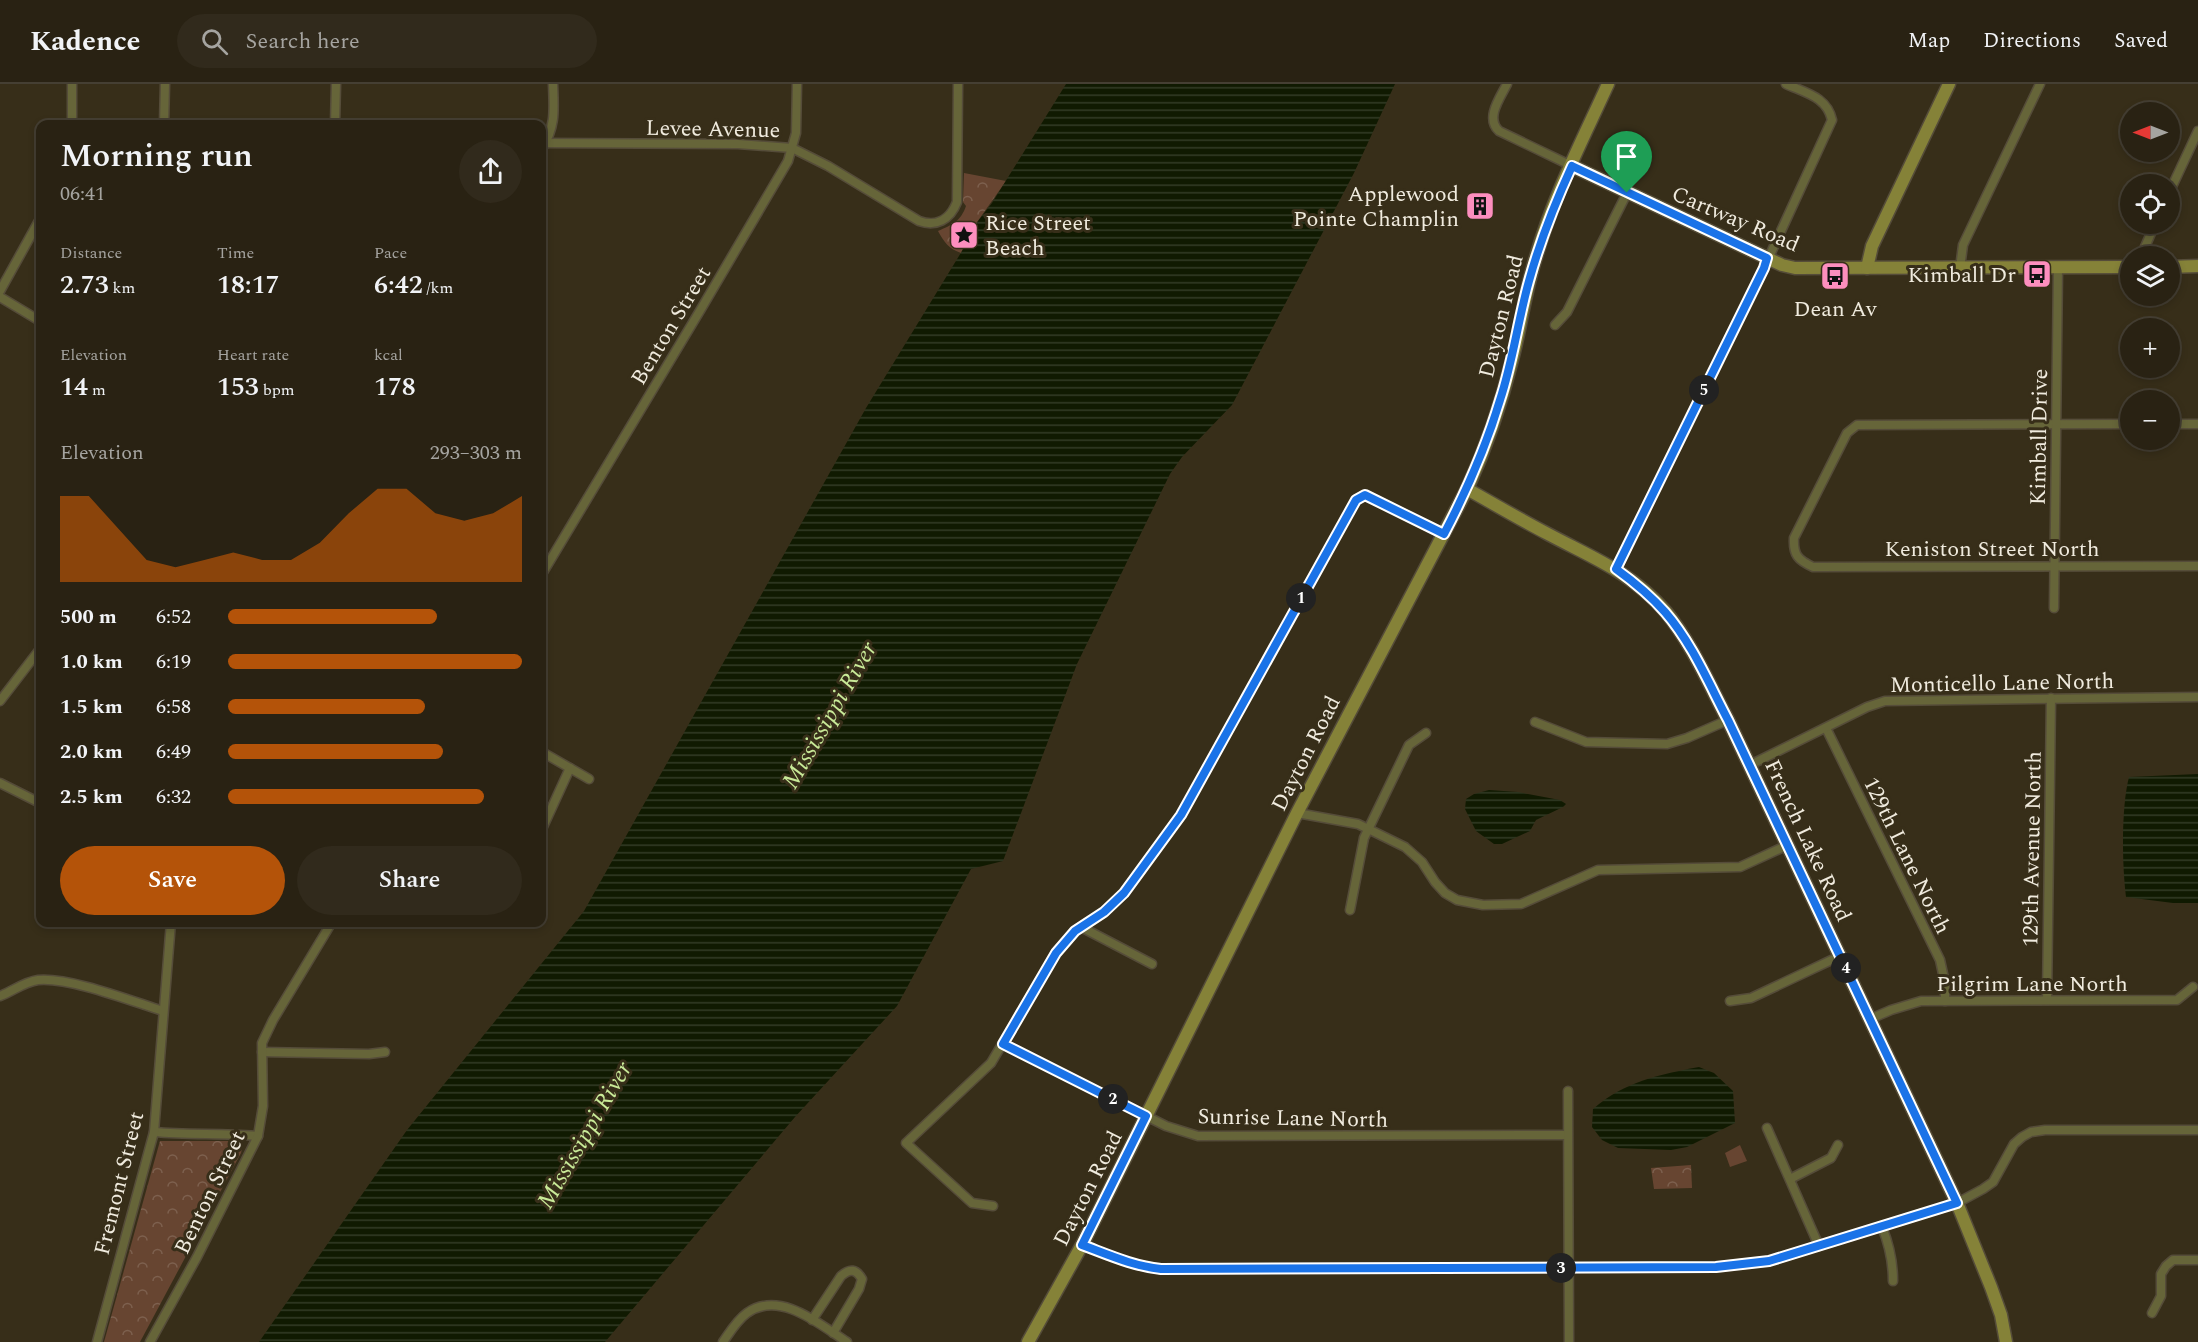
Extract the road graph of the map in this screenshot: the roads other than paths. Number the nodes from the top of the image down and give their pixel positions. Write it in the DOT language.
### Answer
graph roads {
  1 [pos="72,84"];
  2 [pos="165,84"];
  3 [pos="336,84"];
  4 [pos="553,84"];
  5 [pos="797,84"];
  6 [pos="958,84"];
  7 [pos="1507,84"];
  8 [pos="1608,84"];
  9 [pos="1616,84"];
  10 [pos="1786,84"];
  11 [pos="1949,84"];
  12 [pos="2040,84"];
  13 [pos="72,120"];
  14 [pos="164,120"];
  15 [pos="335,120"];
  16 [pos="2198,131"];
  17 [pos="546,140"];
  18 [pos="546,145"];
  19 [pos="792,148"];
  20 [pos="1572,166"];
  21 [pos="2178,174"];
  22 [pos="1627,193"];
  23 [pos="36,226"];
  24 [pos="1767,258"];
  25 [pos="2198,266"];
  26 [pos="2058,267"];
  27 [pos="2120,267"];
  28 [pos="2180,267"];
  29 [pos="1867,268"];
  30 [pos="1960,268"];
  31 [pos="0,291"];
  32 [pos="0,297"];
  33 [pos="36,319"];
  34 [pos="1555,325"];
  35 [pos="2056,424"];
  36 [pos="2120,424"];
  37 [pos="2180,424"];
  38 [pos="2198,424"];
  39 [pos="1467,489"];
  40 [pos="1444,534"];
  41 [pos="2054,566"];
  42 [pos="2198,566"];
  43 [pos="546,567"];
  44 [pos="1616,569"];
  45 [pos="2054,608"];
  46 [pos="36,654"];
  47 [pos="2198,697"];
  48 [pos="2051,698"];
  49 [pos="0,701"];
  50 [pos="1728,720"];
  51 [pos="1535,722"];
  52 [pos="1826,728"];
  53 [pos="1426,733"];
  54 [pos="546,754"];
  55 [pos="1750,765"];
  56 [pos="570,768"];
  57 [pos="589,779"];
  58 [pos="0,783"];
  59 [pos="36,801"];
  60 [pos="1297,813"];
  61 [pos="546,820"];
  62 [pos="1368,829"];
  63 [pos="1788,845"];
  64 [pos="1350,910"];
  65 [pos="171,927"];
  66 [pos="329,927"];
  67 [pos="1081,927"];
  68 [pos="1840,956"];
  69 [pos="1152,964"];
  70 [pos="2193,987"];
  71 [pos="0,996"];
  72 [pos="2047,1000"];
  73 [pos="1730,1001"];
  74 [pos="1945,1001"];
  75 [pos="163,1011"];
  76 [pos="1870,1020"];
  77 [pos="1003,1044"];
  78 [pos="262,1052"];
  79 [pos="385,1052"];
  80 [pos="1568,1091"];
  81 [pos="1146,1116"];
  82 [pos="1767,1128"];
  83 [pos="2198,1130"];
  84 [pos="154,1132"];
  85 [pos="1567,1135"];
  86 [pos="258,1136"];
  87 [pos="1838,1145"];
  88 [pos="1790,1179"];
  89 [pos="1957,1203"];
  90 [pos="993,1206"];
  91 [pos="1882,1227"];
  92 [pos="1082,1245"];
  93 [pos="1819,1246"];
  94 [pos="2198,1260"];
  95 [pos="1568,1268"];
  96 [pos="1893,1281"];
  97 [pos="2152,1313"];
  98 [pos="812,1320"];
  99 [pos="833,1333"];
  100 [pos="97,1342"];
  101 [pos="150,1342"];
  102 [pos="723,1342"];
  103 [pos="847,1342"];
  104 [pos="1028,1342"];
  105 [pos="1569,1342"];
  106 [pos="2006,1342"];
  1 -- 13 [label="street"];
  2 -- 14 [label="street"];
  3 -- 15 [label="street"];
  4 -- 17 [label="street"];
  5 -- 19 [label="street, Benton Street"];
  6 -- 19 [label="street, Levee Avenue"];
  7 -- 20 [label="street, Cartway Road"];
  8 -- 20 [label="street, Dayton Road"];
  9 -- 20 [label="street, Dayton Road"];
  10 -- 24 [label="street"];
  11 -- 29 [label="street"];
  12 -- 30 [label="street"];
  16 -- 21 [label="street"];
  18 -- 19 [label="street, Levee Avenue"];
  19 -- 43 [label="street, Benton Street"];
  20 -- 22 [label="street, Cartway Road"];
  20 -- 39 [label="street, Dayton Road"];
  22 -- 24 [label="street, Cartway Road"];
  22 -- 34 [label="street"];
  23 -- 31 [label="street"];
  24 -- 29 [label="street, Cartway Road"];
  24 -- 44 [label="street"];
  25 -- 28 [label="street"];
  26 -- 27 [label="street, Cartway Road"];
  26 -- 30 [label="street, Cartway Road"];
  26 -- 35 [label="street, Kimball Drive"];
  29 -- 30 [label="street, Cartway Road"];
  32 -- 33 [label="street"];
  35 -- 36 [label="street"];
  35 -- 41 [label="street, Kimball Drive"];
  35 -- 41 [label="street, Keniston Street North"];
  37 -- 38 [label="street"];
  39 -- 40 [label="street, Dayton Road"];
  39 -- 44 [label="street, French Lake Road"];
  40 -- 60 [label="street, Dayton Road"];
  40 -- 67 [label="street"];
  41 -- 42 [label="street, Keniston Street North"];
  41 -- 45 [label="street, Kimball Drive"];
  44 -- 50 [label="street, French Lake Road"];
  46 -- 49 [label="street"];
  47 -- 48 [label="street, Monticello Lane North"];
  48 -- 52 [label="street, Monticello Lane North"];
  48 -- 72 [label="street, 129th Avenue North"];
  50 -- 51 [label="street"];
  50 -- 55 [label="street, French Lake Road"];
  52 -- 55 [label="street, Monticello Lane North"];
  52 -- 74 [label="street, 129th Lane North"];
  53 -- 62 [label="street"];
  54 -- 56 [label="street"];
  55 -- 63 [label="street, French Lake Road"];
  56 -- 57 [label="street"];
  56 -- 61 [label="street"];
  58 -- 59 [label="street"];
  60 -- 62 [label="street"];
  60 -- 81 [label="street, Dayton Road"];
  62 -- 63 [label="street"];
  62 -- 64 [label="street"];
  63 -- 68 [label="street, French Lake Road"];
  65 -- 75 [label="street, Fremont Street"];
  66 -- 78 [label="street, Benton Street"];
  67 -- 69 [label="street"];
  67 -- 77 [label="street"];
  68 -- 73 [label="street"];
  68 -- 76 [label="street, French Lake Road"];
  70 -- 72 [label="street, Pilgrim Lane North"];
  71 -- 75 [label="street"];
  72 -- 74 [label="street, Pilgrim Lane North"];
  74 -- 76 [label="street, Pilgrim Lane North"];
  75 -- 84 [label="street, Fremont Street"];
  76 -- 89 [label="street, French Lake Road"];
  77 -- 81 [label="street, Sunrise Lane North"];
  77 -- 90 [label="street"];
  78 -- 79 [label="street"];
  78 -- 86 [label="street, Benton Street"];
  80 -- 85 [label="street"];
  81 -- 85 [label="street, Sunrise Lane North"];
  81 -- 92 [label="street, Dayton Road"];
  82 -- 88 [label="street"];
  83 -- 89 [label="street"];
  84 -- 86 [label="street"];
  84 -- 100 [label="street, Fremont Street"];
  85 -- 95 [label="street"];
  86 -- 101 [label="street, Benton Street"];
  87 -- 88 [label="street"];
  88 -- 93 [label="street"];
  89 -- 91 [label="street"];
  89 -- 106 [label="street, French Lake Road"];
  91 -- 93 [label="street"];
  91 -- 96 [label="street"];
  92 -- 95 [label="street"];
  92 -- 104 [label="street, Dayton Road"];
  93 -- 95 [label="street"];
  94 -- 97 [label="street"];
  95 -- 105 [label="street"];
  98 -- 99 [label="street"];
  98 -- 99 [label="street"];
  98 -- 102 [label="street"];
  99 -- 103 [label="street"];
}
